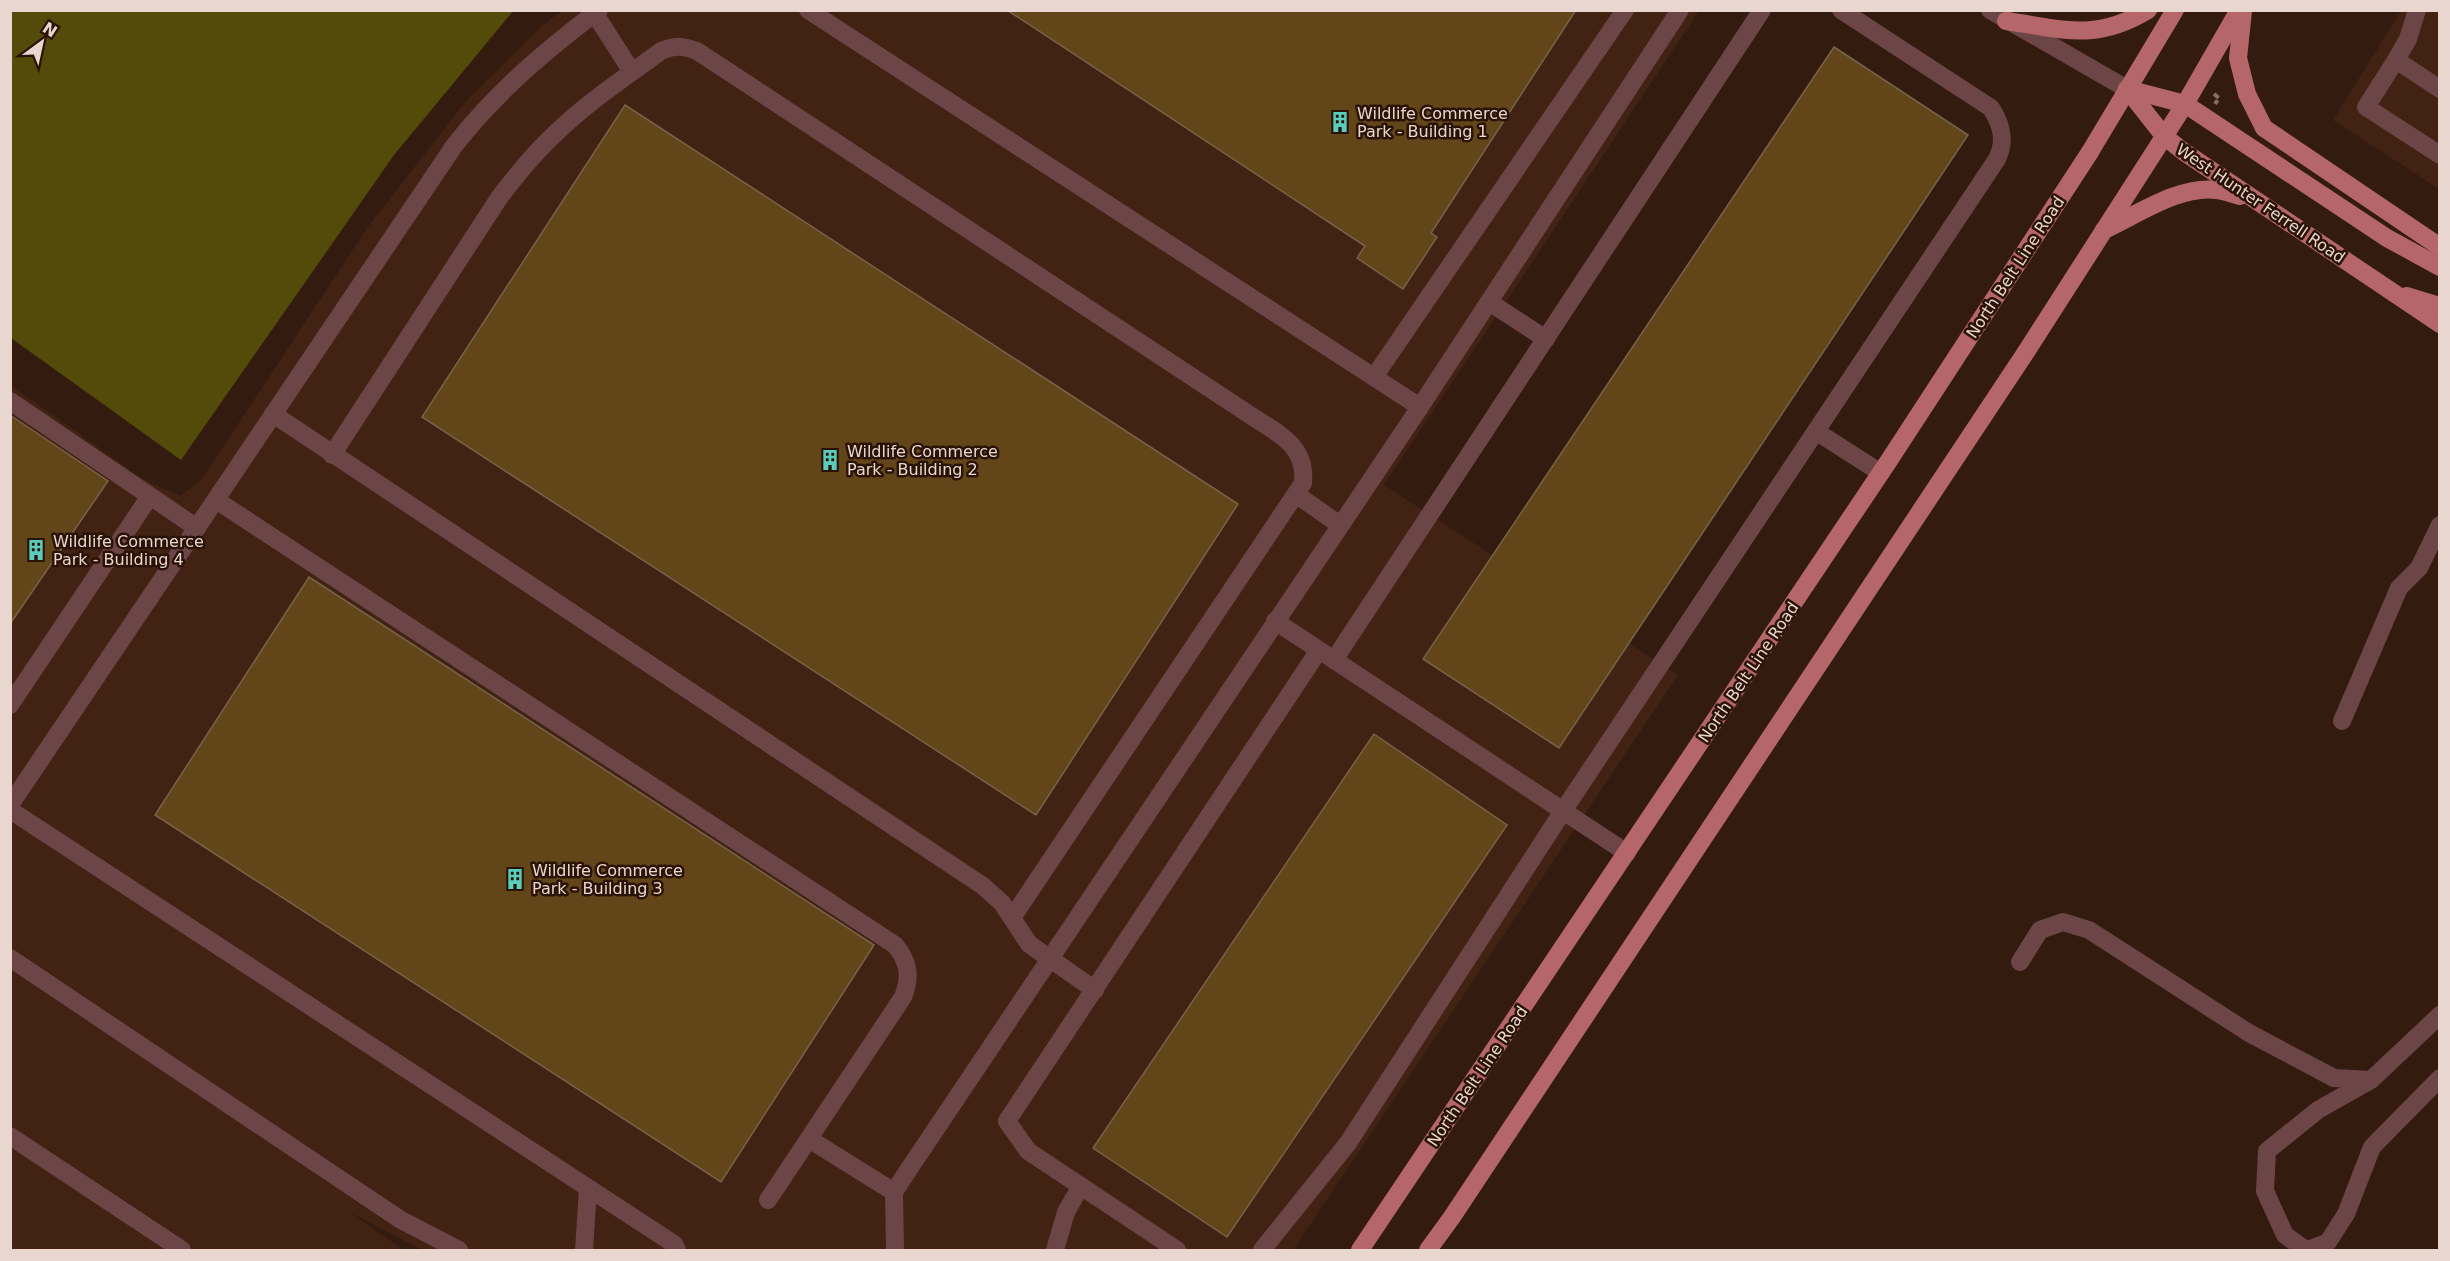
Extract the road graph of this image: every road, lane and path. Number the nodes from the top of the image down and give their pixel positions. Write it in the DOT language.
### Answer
graph roads {
  1 [pos="808,10"];
  2 [pos="1624,10"];
  3 [pos="1680,10"];
  4 [pos="1762,10"];
  5 [pos="1841,10"];
  6 [pos="1990,10"];
  7 [pos="2148,10"];
  8 [pos="2175,10"];
  9 [pos="2241,10"];
  10 [pos="2417,10"];
  11 [pos="597,12"];
  12 [pos="2006,21"];
  13 [pos="2396,60"];
  14 [pos="632,72"];
  15 [pos="2439,88"];
  16 [pos="2127,89"];
  17 [pos="2214,94"];
  18 [pos="2219,98"];
  19 [pos="2185,104"];
  20 [pos="2164,136"];
  21 [pos="2439,155"];
  22 [pos="2254,200"];
  23 [pos="2104,231"];
  24 [pos="2439,247"];
  25 [pos="2439,267"];
  26 [pos="2391,292"];
  27 [pos="1489,302"];
  28 [pos="2439,306"];
  29 [pos="2439,324"];
  30 [pos="1546,339"];
  31 [pos="1374,377"];
  32 [pos="10,400"];
  33 [pos="1420,407"];
  34 [pos="273,414"];
  35 [pos="1817,432"];
  36 [pos="332,455"];
  37 [pos="1881,473"];
  38 [pos="1297,495"];
  39 [pos="150,496"];
  40 [pos="216,500"];
  41 [pos="1340,525"];
  42 [pos="2439,525"];
  43 [pos="197,528"];
  44 [pos="1275,621"];
  45 [pos="1326,655"];
  46 [pos="10,705"];
  47 [pos="2342,720"];
  48 [pos="10,805"];
  49 [pos="10,810"];
  50 [pos="1563,811"];
  51 [pos="1627,853"];
  52 [pos="1012,918"];
  53 [pos="1049,957"];
  54 [pos="10,958"];
  55 [pos="2020,962"];
  56 [pos="1095,990"];
  57 [pos="2439,1015"];
  58 [pos="2439,1078"];
  59 [pos="2371,1080"];
  60 [pos="10,1136"];
  61 [pos="809,1139"];
  62 [pos="1081,1186"];
  63 [pos="588,1188"];
  64 [pos="894,1192"];
  65 [pos="768,1200"];
  66 [pos="182,1251"];
  67 [pos="459,1251"];
  68 [pos="584,1251"];
  69 [pos="677,1251"];
  70 [pos="895,1251"];
  71 [pos="1054,1251"];
  72 [pos="1177,1251"];
  73 [pos="1262,1251"];
  74 [pos="1360,1251"];
  75 [pos="1428,1251"];
  76 [pos="2307,1251"];
  1 -- 31 [label="street"];
  2 -- 31 [label="street"];
  3 -- 27 [label="street"];
  4 -- 30 [label="street"];
  5 -- 35 [label="street"];
  6 -- 12 [label="street"];
  7 -- 12 [label="main road"];
  8 -- 16 [label="main road, North Belt Line Road"];
  9 -- 19 [label="main road"];
  9 -- 24 [label="main road"];
  10 -- 13 [label="street"];
  11 -- 14 [label="street"];
  11 -- 34 [label="street"];
  12 -- 16 [label="street"];
  13 -- 15 [label="street"];
  13 -- 21 [label="street"];
  14 -- 36 [label="street"];
  14 -- 38 [label="street"];
  16 -- 19 [label="main road"];
  16 -- 20 [label="main road, West Hunter Ferrell Road"];
  16 -- 37 [label="main road, North Belt Line Road"];
  17 -- 18 [label="path"];
  19 -- 20 [label="main road"];
  19 -- 25 [label="main road"];
  20 -- 22 [label="main road, West Hunter Ferrell Road"];
  20 -- 23 [label="main road"];
  22 -- 23 [label="main road"];
  22 -- 26 [label="main road, West Hunter Ferrell Road"];
  23 -- 75 [label="main road"];
  26 -- 28 [label="main road"];
  26 -- 29 [label="main road, West Hunter Ferrell Road"];
  27 -- 30 [label="street"];
  27 -- 33 [label="street"];
  30 -- 45 [label="street"];
  31 -- 33 [label="street"];
  32 -- 39 [label="street"];
  33 -- 41 [label="street"];
  34 -- 36 [label="street"];
  34 -- 40 [label="street"];
  35 -- 37 [label="street"];
  35 -- 50 [label="street"];
  36 -- 52 [label="street"];
  37 -- 51 [label="main road, North Belt Line Road"];
  38 -- 41 [label="street"];
  38 -- 52 [label="street"];
  39 -- 43 [label="street"];
  39 -- 46 [label="street"];
  40 -- 43 [label="street"];
  40 -- 61 [label="street"];
  41 -- 44 [label="street"];
  42 -- 47 [label="street"];
  43 -- 48 [label="street"];
  44 -- 45 [label="street"];
  44 -- 53 [label="street"];
  45 -- 50 [label="street"];
  45 -- 56 [label="street"];
  49 -- 63 [label="street"];
  50 -- 51 [label="street"];
  50 -- 73 [label="street"];
  51 -- 74 [label="main road, North Belt Line Road"];
  52 -- 53 [label="street"];
  53 -- 56 [label="street"];
  53 -- 64 [label="street"];
  54 -- 67 [label="street"];
  55 -- 59 [label="street"];
  56 -- 62 [label="street"];
  57 -- 59 [label="street"];
  58 -- 76 [label="street"];
  59 -- 76 [label="street"];
  60 -- 66 [label="street"];
  61 -- 64 [label="street"];
  61 -- 65 [label="street"];
  62 -- 71 [label="street"];
  62 -- 72 [label="street"];
  63 -- 68 [label="street"];
  63 -- 69 [label="street"];
  64 -- 70 [label="street"];
}
